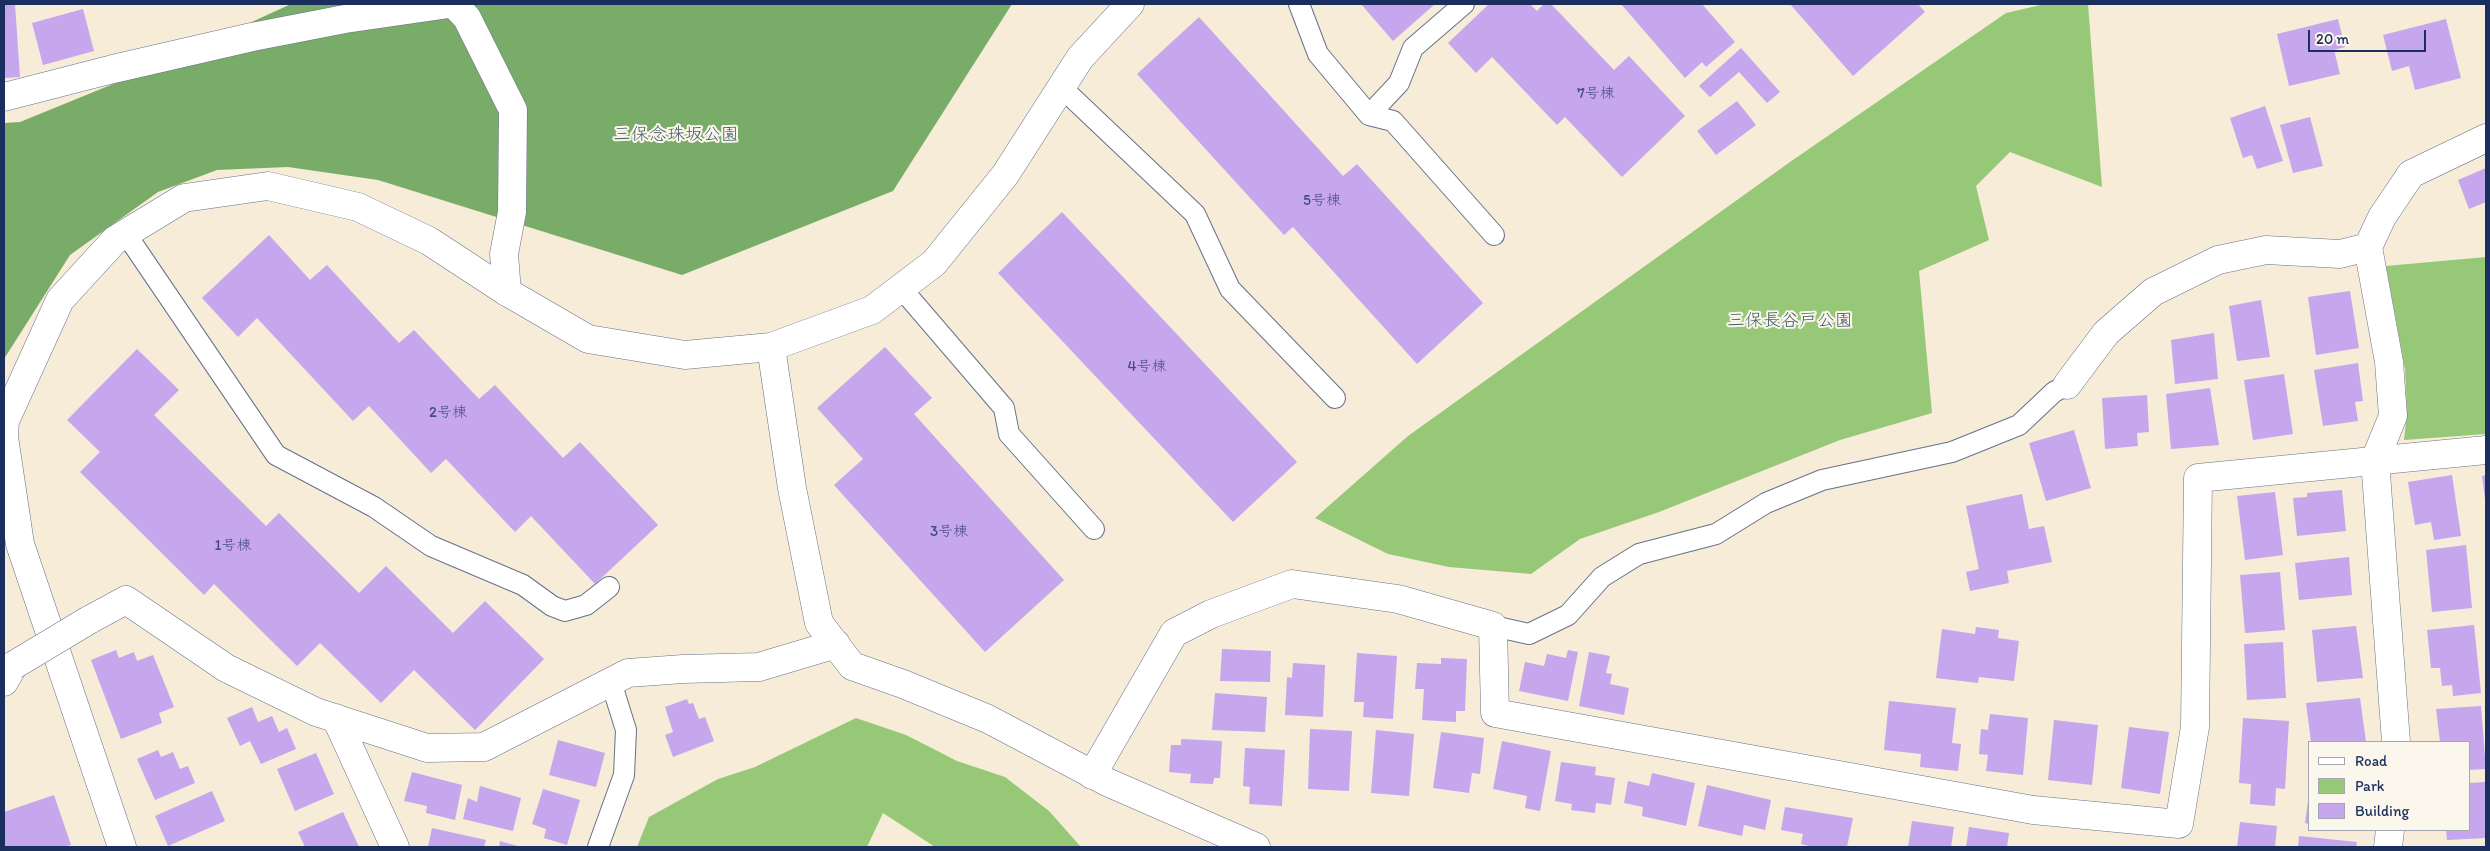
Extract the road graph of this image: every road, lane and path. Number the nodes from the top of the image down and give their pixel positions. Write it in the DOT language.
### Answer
graph roads {
  1 [pos="449,4"];
  2 [pos="454,4"];
  3 [pos="1130,4"];
  4 [pos="1299,4"];
  5 [pos="1464,4"];
  6 [pos="1061,88"];
  7 [pos="4,97"];
  8 [pos="1368,115"];
  9 [pos="2486,138"];
  10 [pos="126,234"];
  11 [pos="1494,235"];
  12 [pos="2368,247"];
  13 [pos="901,288"];
  14 [pos="507,292"];
  15 [pos="771,347"];
  16 [pos="2067,385"];
  17 [pos="1334,398"];
  18 [pos="4,428"];
  19 [pos="2486,450"];
  20 [pos="2375,460"];
  21 [pos="1094,528"];
  22 [pos="609,587"];
  23 [pos="1493,626"];
  24 [pos="836,644"];
  25 [pos="9,673"];
  26 [pos="611,682"];
  27 [pos="336,718"];
  28 [pos="2396,741"];
  29 [pos="1092,775"];
  30 [pos="2390,831"];
  31 [pos="122,847"];
  32 [pos="395,847"];
  33 [pos="598,847"];
  34 [pos="1256,847"];
  35 [pos="2388,847"];
  1 -- 7 [label="street"];
  2 -- 14 [label="street"];
  3 -- 6 [label="street"];
  4 -- 8 [label="lane"];
  5 -- 8 [label="lane"];
  6 -- 13 [label="street"];
  6 -- 17 [label="lane"];
  8 -- 11 [label="lane"];
  9 -- 12 [label="street"];
  10 -- 14 [label="street"];
  10 -- 18 [label="street"];
  10 -- 22 [label="lane"];
  12 -- 16 [label="street"];
  12 -- 20 [label="street"];
  13 -- 15 [label="street"];
  13 -- 21 [label="lane"];
  14 -- 15 [label="street"];
  15 -- 24 [label="street"];
  16 -- 23 [label="lane"];
  18 -- 31 [label="street"];
  19 -- 20 [label="street"];
  20 -- 23 [label="street"];
  20 -- 28 [label="street"];
  23 -- 29 [label="street"];
  24 -- 26 [label="street"];
  24 -- 29 [label="street"];
  25 -- 27 [label="street, bridge"];
  26 -- 27 [label="street"];
  26 -- 33 [label="lane"];
  27 -- 32 [label="street"];
  29 -- 34 [label="street"];
  30 -- 35 [label="street"];
}
